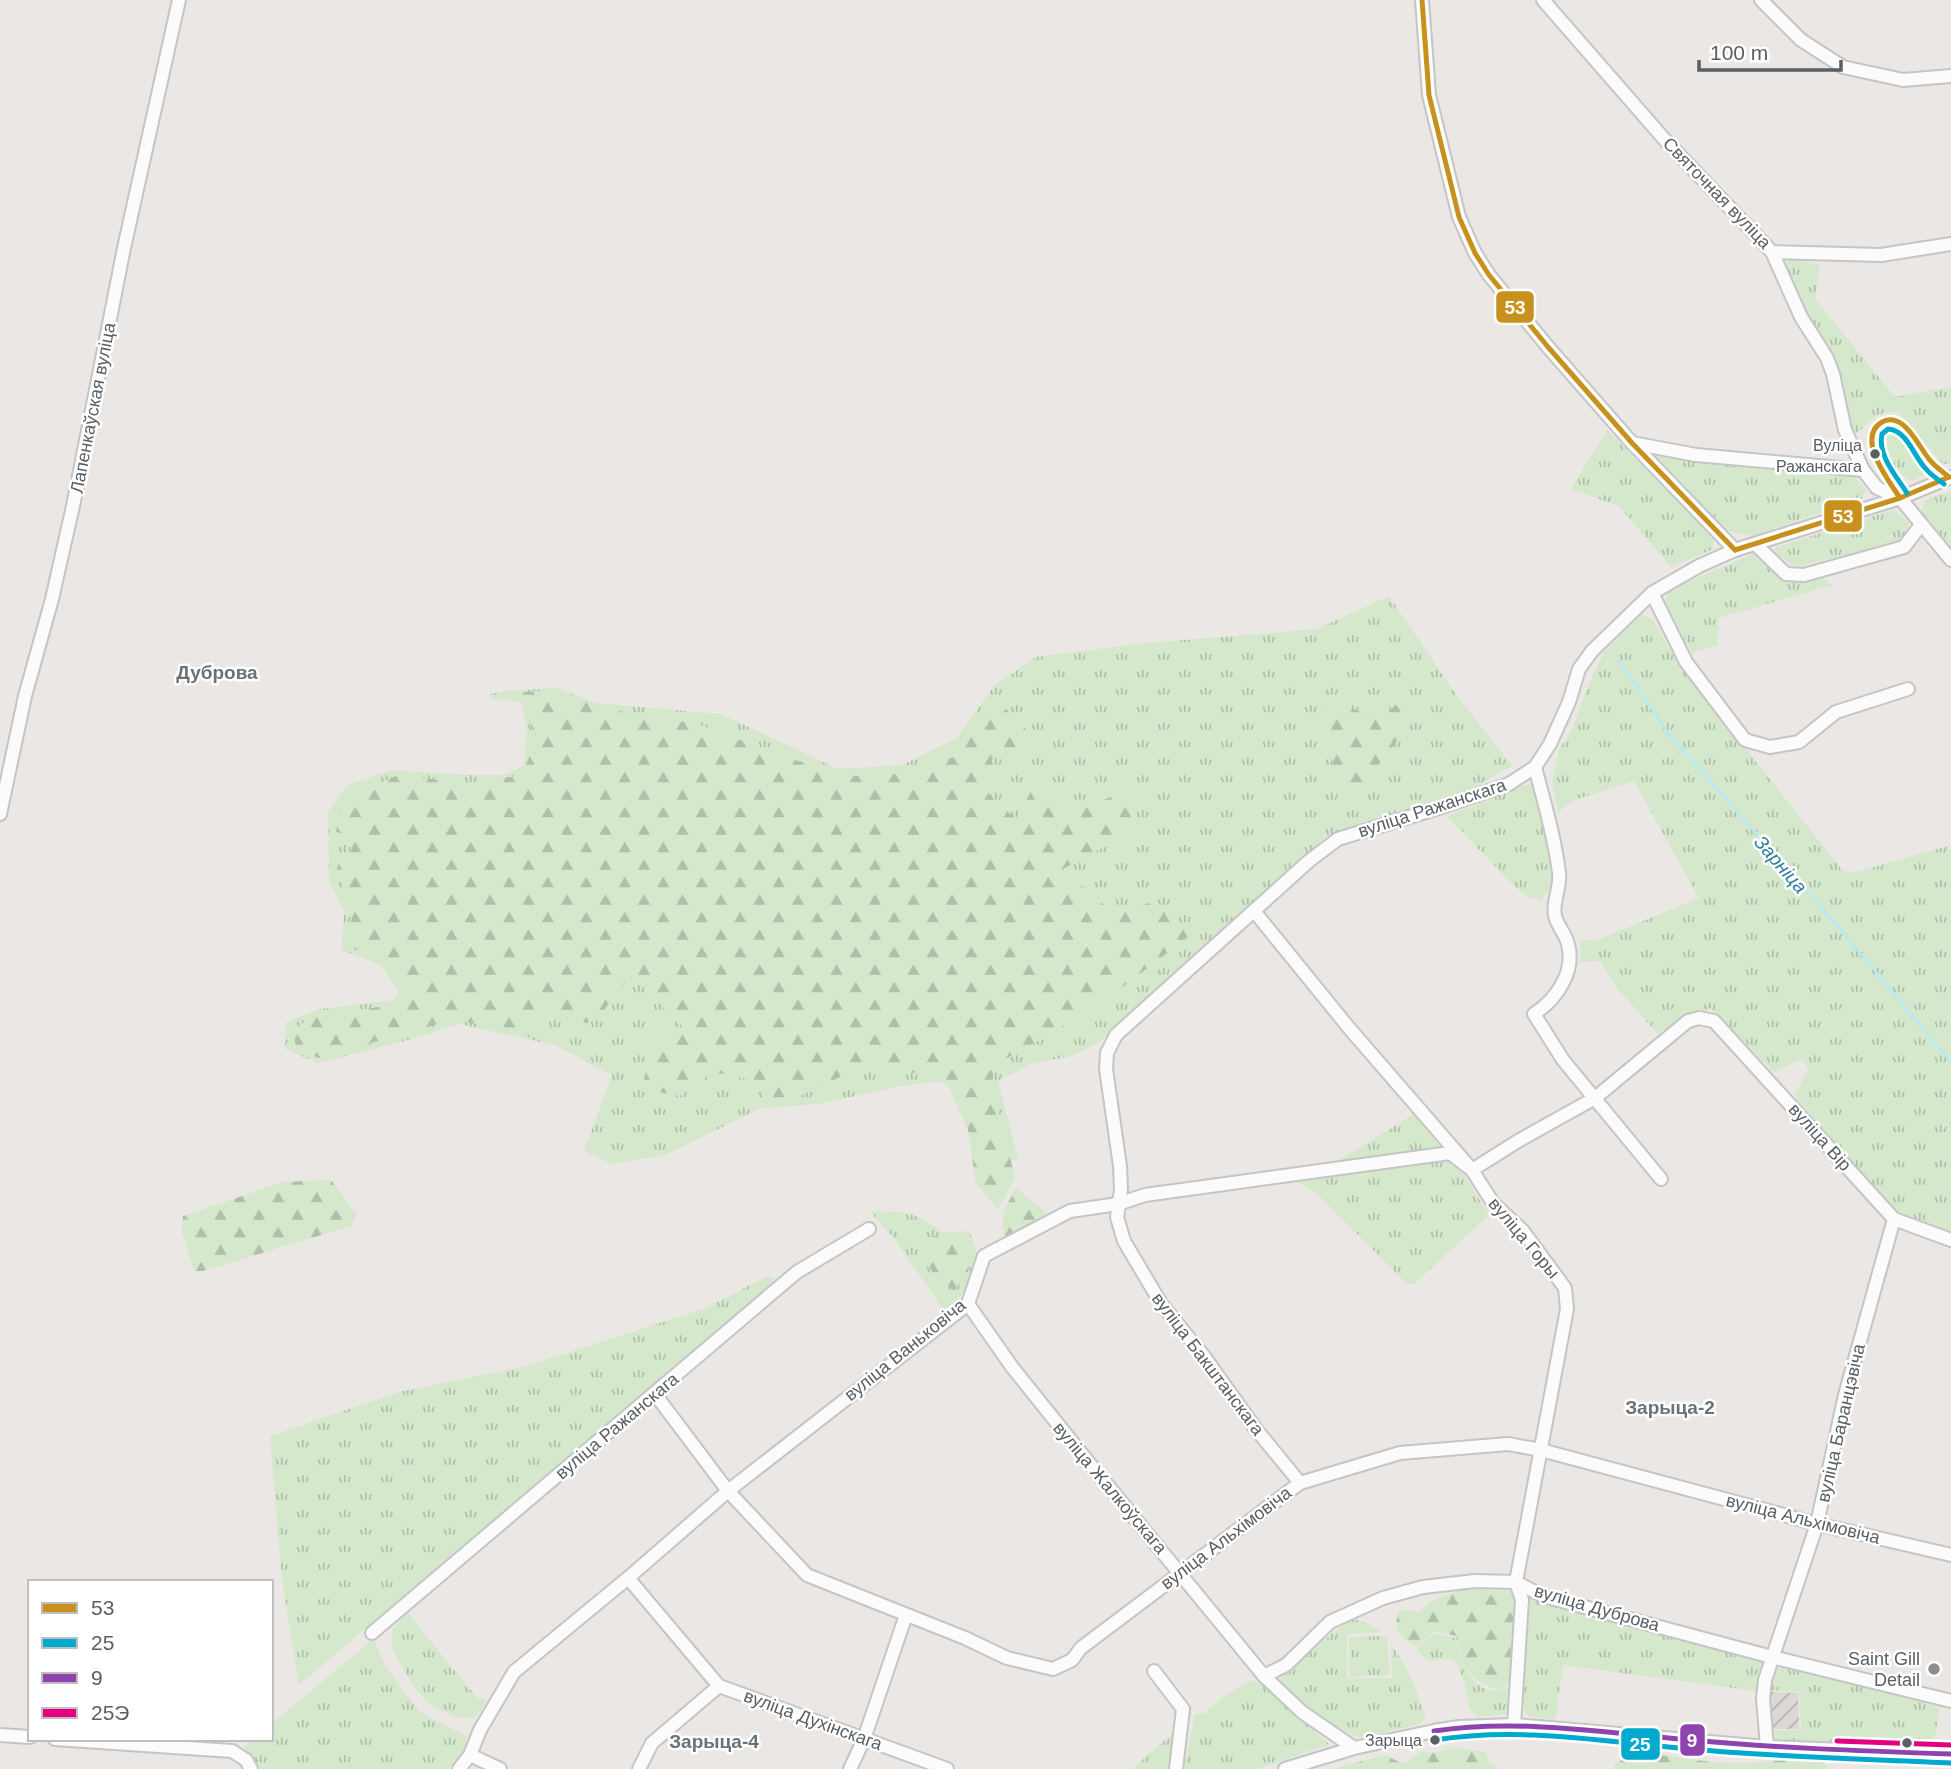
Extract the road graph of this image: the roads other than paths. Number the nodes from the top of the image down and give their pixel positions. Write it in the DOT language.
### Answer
graph roads {
  1 [pos="180,0"];
  2 [pos="1422,0"];
  3 [pos="1543,0"];
  4 [pos="1760,0"];
  5 [pos="1951,76"];
  6 [pos="1951,244"];
  7 [pos="1772,252"];
  8 [pos="1632,443"];
  9 [pos="1863,470"];
  10 [pos="1951,477"];
  11 [pos="1900,498"];
  12 [pos="1921,525"];
  13 [pos="1755,544"];
  14 [pos="1735,550"];
  15 [pos="1951,560"];
  16 [pos="1652,593"];
  17 [pos="1908,689"];
  18 [pos="1535,767"];
  19 [pos="0,814"];
  20 [pos="1254,911"];
  21 [pos="1116,1035"];
  22 [pos="1595,1098"];
  23 [pos="1472,1170"];
  24 [pos="1661,1179"];
  25 [pos="1118,1203"];
  26 [pos="1894,1219"];
  27 [pos="869,1229"];
  28 [pos="1951,1240"];
  29 [pos="968,1304"];
  30 [pos="654,1394"];
  31 [pos="1541,1450"];
  32 [pos="1300,1483"];
  33 [pos="728,1491"];
  34 [pos="1817,1524"];
  35 [pos="1951,1555"];
  36 [pos="1181,1573"];
  37 [pos="628,1578"];
  38 [pos="1516,1582"];
  39 [pos="906,1615"];
  40 [pos="372,1633"];
  41 [pos="1772,1657"];
  42 [pos="1154,1671"];
  43 [pos="1264,1676"];
  44 [pos="719,1686"];
  45 [pos="1951,1701"];
  46 [pos="1514,1725"];
  47 [pos="0,1735"];
  48 [pos="28,1737"];
  49 [pos="864,1739"];
  50 [pos="84,1741"];
  51 [pos="1768,1747"];
  52 [pos="1354,1748"];
  53 [pos="1951,1754"];
  54 [pos="471,1755"];
  55 [pos="251,1769"];
  56 [pos="459,1769"];
  57 [pos="500,1769"];
  58 [pos="639,1769"];
  59 [pos="850,1769"];
  60 [pos="947,1769"];
  61 [pos="1176,1769"];
  62 [pos="1285,1769"];
  1 -- 19 [label="street, Лапенкаўская вуліца"];
  2 -- 8 [label="street"];
  3 -- 7 [label="street, Святочная вуліца"];
  4 -- 5 [label="street"];
  6 -- 7 [label="street, Святочная вуліца"];
  7 -- 9 [label="street"];
  8 -- 9 [label="street"];
  8 -- 14 [label="street"];
  9 -- 11 [label="street"];
  10 -- 11 [label="street, вуліца Ражанскага"];
  11 -- 12 [label="street"];
  11 -- 13 [label="street, вуліца Ражанскага"];
  12 -- 13 [label="street"];
  12 -- 15 [label="street"];
  13 -- 14 [label="street, вуліца Ражанскага"];
  14 -- 16 [label="street, вуліца Ражанскага"];
  16 -- 17 [label="street"];
  16 -- 18 [label="street, вуліца Ражанскага"];
  18 -- 20 [label="street, вуліца Ражанскага"];
  18 -- 22 [label="street"];
  20 -- 21 [label="street, вуліца Ражанскага"];
  20 -- 23 [label="street, вуліца Горы"];
  21 -- 25 [label="street, вуліца Бакштанскага"];
  22 -- 23 [label="street"];
  22 -- 24 [label="street"];
  22 -- 26 [label="street, вуліца Вір"];
  23 -- 25 [label="street, вуліца Ваньковіча"];
  23 -- 31 [label="street, вуліца Горы"];
  25 -- 29 [label="street, вуліца Ваньковіча"];
  25 -- 32 [label="street, вуліца Бакштанскага"];
  26 -- 28 [label="street, вуліца Вір"];
  26 -- 34 [label="street, вуліца Баранцэвіча"];
  27 -- 30 [label="street, вуліца Ражанскага"];
  29 -- 33 [label="street, вуліца Ваньковіча"];
  29 -- 36 [label="street, вуліца Жалкоўскага"];
  30 -- 33 [label="street, вуліца Альхімовіча"];
  30 -- 40 [label="street, вуліца Ражанскага"];
  31 -- 32 [label="street, вуліца Альхімовіча"];
  31 -- 34 [label="street, вуліца Альхімовіча"];
  31 -- 38 [label="street, вуліца Горы"];
  32 -- 36 [label="street, вуліца Альхімовіча"];
  33 -- 37 [label="street, вуліца Ваньковіча"];
  33 -- 39 [label="street, вуліца Альхімовіча"];
  34 -- 35 [label="street, вуліца Альхімовіча"];
  34 -- 41 [label="street, вуліца Баранцэвіча"];
  36 -- 39 [label="street, вуліца Альхімовіча"];
  36 -- 43 [label="street, вуліца Жалкоўскага"];
  37 -- 44 [label="street, вуліца Духінскага"];
  37 -- 54 [label="street, вуліца Ваньковіча"];
  38 -- 41 [label="street, вуліца Дуброва"];
  38 -- 43 [label="street, вуліца Дуброва"];
  38 -- 46 [label="street, вуліца Горы"];
  39 -- 49 [label="street"];
  41 -- 45 [label="street, вуліца Дуброва"];
  41 -- 51 [label="street, вуліца Баранцэвіча"];
  42 -- 61 [label="street"];
  43 -- 52 [label="street, вуліца Жалкоўскага"];
  44 -- 49 [label="street, вуліца Духінскага"];
  44 -- 58 [label="street"];
  46 -- 51 [label="street"];
  46 -- 52 [label="street"];
  47 -- 48 [label="street"];
  49 -- 59 [label="street"];
  49 -- 60 [label="street, вуліца Духінскага"];
  50 -- 55 [label="street"];
  51 -- 53 [label="street"];
  52 -- 62 [label="street"];
  54 -- 56 [label="street, вуліца Ваньковіча"];
  54 -- 57 [label="street"];
}
